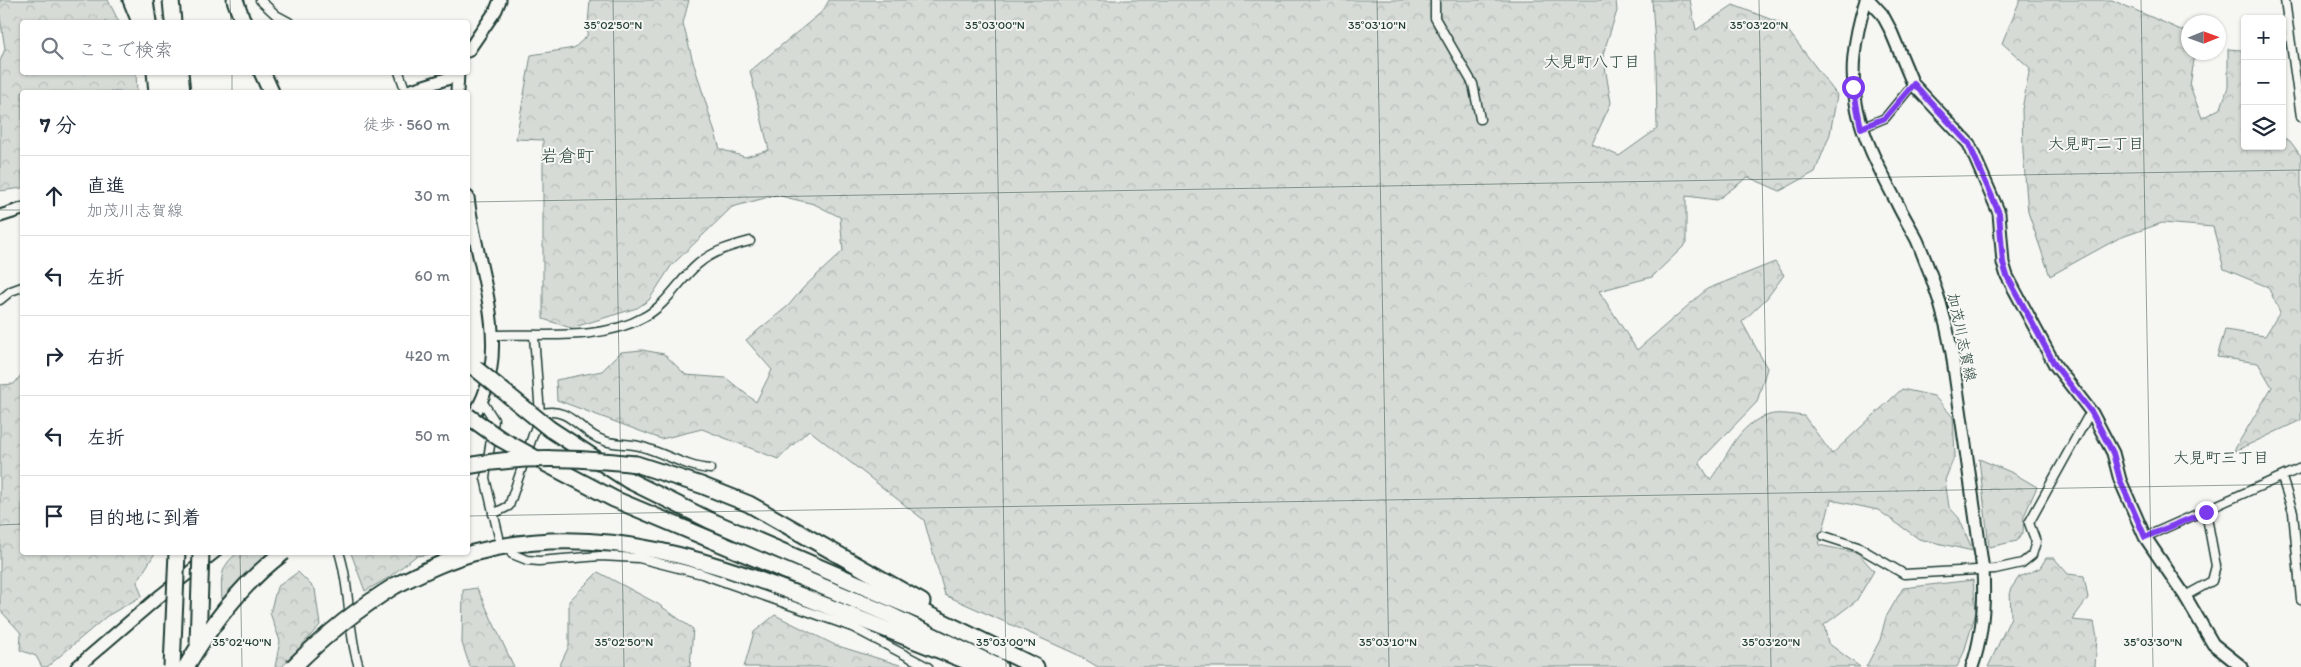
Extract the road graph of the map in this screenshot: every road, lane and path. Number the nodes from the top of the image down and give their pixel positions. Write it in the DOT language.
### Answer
graph roads {
  1 [pos="131,0"];
  2 [pos="145,0"];
  3 [pos="171,0"];
  4 [pos="234,0"];
  5 [pos="260,0"];
  6 [pos="500,0"];
  7 [pos="1435,0"];
  8 [pos="1868,0"];
  9 [pos="2285,0"];
  10 [pos="139,20"];
  11 [pos="148,20"];
  12 [pos="174,20"];
  13 [pos="241,20"];
  14 [pos="285,20"];
  15 [pos="470,48"];
  16 [pos="155,75"];
  17 [pos="166,75"];
  18 [pos="180,75"];
  19 [pos="263,75"];
  20 [pos="400,75"];
  21 [pos="454,75"];
  22 [pos="457,75"];
  23 [pos="1914,84"];
  24 [pos="157,90"];
  25 [pos="174,90"];
  26 [pos="182,90"];
  27 [pos="270,90"];
  28 [pos="404,90"];
  29 [pos="411,90"];
  30 [pos="458,90"];
  31 [pos="2301,117"];
  32 [pos="1480,119"];
  33 [pos="1861,128"];
  34 [pos="470,208"];
  35 [pos="20,210"];
  36 [pos="0,216"];
  37 [pos="750,240"];
  38 [pos="20,288"];
  39 [pos="0,300"];
  40 [pos="494,336"];
  41 [pos="534,336"];
  42 [pos="471,364"];
  43 [pos="482,401"];
  44 [pos="2092,413"];
  45 [pos="540,414"];
  46 [pos="470,417"];
  47 [pos="470,421"];
  48 [pos="470,466"];
  49 [pos="2301,468"];
  50 [pos="710,469"];
  51 [pos="2282,478"];
  52 [pos="2206,512"];
  53 [pos="492,514"];
  54 [pos="498,536"];
  55 [pos="1824,536"];
  56 [pos="2145,537"];
  57 [pos="470,554"];
  58 [pos="512,554"];
  59 [pos="177,555"];
  60 [pos="201,555"];
  61 [pos="211,555"];
  62 [pos="281,555"];
  63 [pos="340,555"];
  64 [pos="467,555"];
  65 [pos="1983,570"];
  66 [pos="2185,596"];
  67 [pos="2301,600"];
  68 [pos="1020,659"];
  69 [pos="2230,664"];
  70 [pos="77,667"];
  71 [pos="172,667"];
  72 [pos="186,667"];
  73 [pos="198,667"];
  74 [pos="293,667"];
  75 [pos="359,667"];
  76 [pos="928,667"];
  77 [pos="982,667"];
  78 [pos="999,667"];
  79 [pos="1036,667"];
  80 [pos="1972,667"];
  81 [pos="2242,667"];
  1 -- 10 [label="highway"];
  2 -- 11 [label="highway"];
  3 -- 12 [label="highway"];
  4 -- 13 [label="highway"];
  5 -- 14 [label="street"];
  6 -- 15 [label="street"];
  7 -- 32 [label="street"];
  8 -- 23 [label="street"];
  8 -- 33 [label="street, 加茂川志賀線"];
  9 -- 31 [label="street"];
  16 -- 24 [label="highway"];
  17 -- 25 [label="highway"];
  18 -- 26 [label="highway"];
  19 -- 27 [label="highway"];
  20 -- 28 [label="street"];
  21 -- 29 [label="street"];
  22 -- 30 [label="street"];
  23 -- 33 [label="street"];
  23 -- 44 [label="street"];
  33 -- 65 [label="street, 加茂川志賀線"];
  34 -- 40 [label="street"];
  35 -- 36 [label="street"];
  37 -- 41 [label="street"];
  38 -- 39 [label="street"];
  40 -- 41 [label="street"];
  40 -- 43 [label="street"];
  41 -- 45 [label="street"];
  42 -- 68 [label="highway, bridge"];
  43 -- 47 [label="street"];
  43 -- 53 [label="street"];
  44 -- 56 [label="street"];
  44 -- 65 [label="street"];
  45 -- 50 [label="street"];
  45 -- 53 [label="street"];
  46 -- 78 [label="highway, bridge"];
  48 -- 68 [label="highway, bridge"];
  49 -- 51 [label="street"];
  51 -- 52 [label="street"];
  51 -- 67 [label="street"];
  52 -- 56 [label="street"];
  52 -- 66 [label="street"];
  53 -- 54 [label="street"];
  55 -- 65 [label="street"];
  56 -- 66 [label="street"];
  57 -- 77 [label="highway, bridge"];
  58 -- 76 [label="street"];
  59 -- 71 [label="highway, bridge"];
  60 -- 73 [label="highway, bridge"];
  61 -- 70 [label="street"];
  62 -- 72 [label="highway, bridge"];
  63 -- 75 [label="street"];
  64 -- 74 [label="highway, bridge"];
  65 -- 80 [label="street, 加茂川志賀線"];
  66 -- 69 [label="street"];
  68 -- 79 [label="highway"];
  69 -- 81 [label="street"];
}
